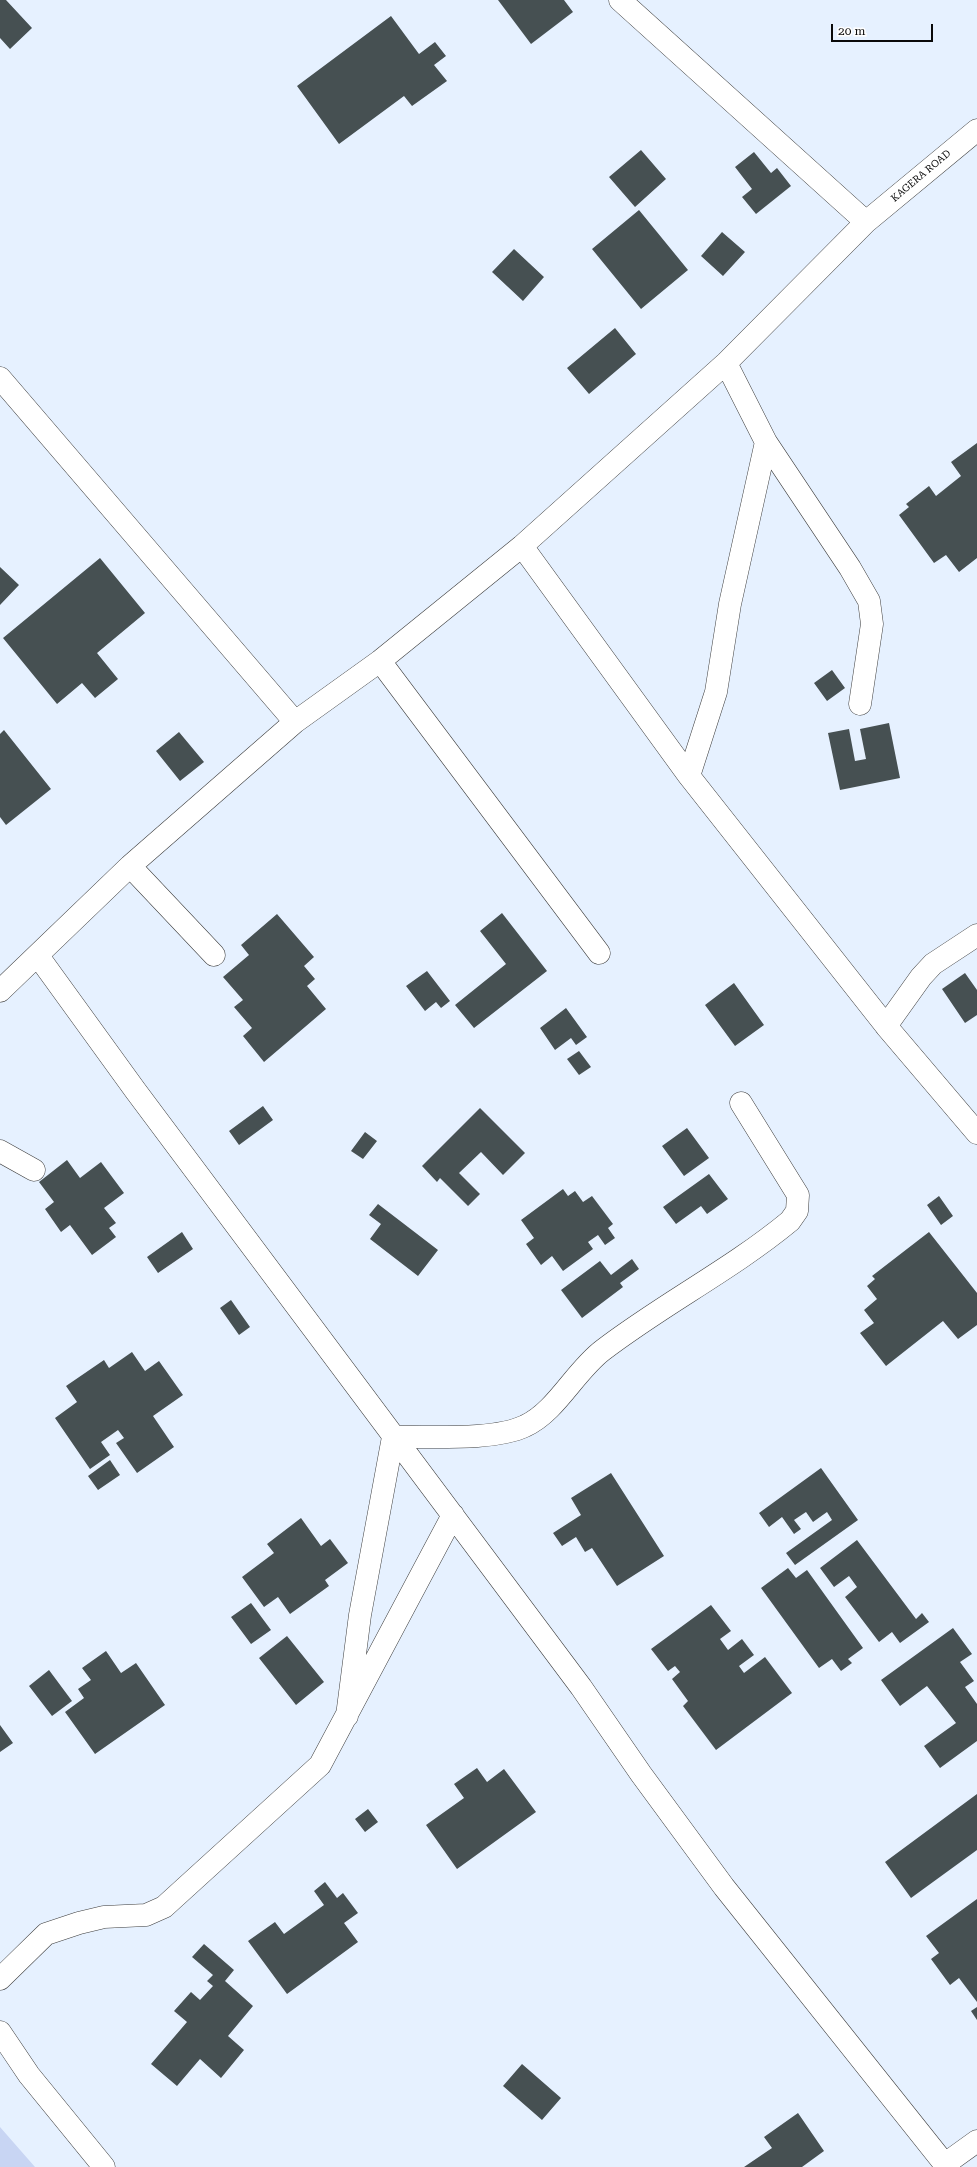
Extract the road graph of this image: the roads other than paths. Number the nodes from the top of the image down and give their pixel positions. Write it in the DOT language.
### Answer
graph roads {
  1 [pos="620,0"];
  2 [pos="977,130"];
  3 [pos="866,222"];
  4 [pos="726,363"];
  5 [pos="0,378"];
  6 [pos="766,442"];
  7 [pos="522,546"];
  8 [pos="380,661"];
  9 [pos="860,704"];
  10 [pos="295,722"];
  11 [pos="689,776"];
  12 [pos="130,866"];
  13 [pos="977,935"];
  14 [pos="599,953"];
  15 [pos="214,955"];
  16 [pos="38,956"];
  17 [pos="0,992"];
  18 [pos="886,1026"];
  19 [pos="741,1103"];
  20 [pos="977,1133"];
  21 [pos="0,1151"];
  22 [pos="34,1170"];
  23 [pos="393,1437"];
  24 [pos="452,1515"];
  25 [pos="347,1716"];
  26 [pos="0,1979"];
  27 [pos="0,2032"];
  28 [pos="977,2141"];
  29 [pos="946,2165"];
  30 [pos="104,2167"];
  1 -- 3 [label="street"];
  2 -- 3 [label="street, KAGERA ROAD"];
  3 -- 4 [label="street, KAGERA ROAD"];
  4 -- 6 [label="street"];
  4 -- 7 [label="street, KAGERA ROAD"];
  5 -- 10 [label="street"];
  6 -- 9 [label="street"];
  6 -- 11 [label="street"];
  7 -- 8 [label="street, KAGERA ROAD"];
  7 -- 11 [label="street"];
  8 -- 10 [label="street, KAGERA ROAD"];
  8 -- 14 [label="street"];
  10 -- 12 [label="street, KAGERA ROAD"];
  11 -- 18 [label="street"];
  12 -- 15 [label="street"];
  12 -- 16 [label="street, KAGERA ROAD"];
  13 -- 18 [label="street"];
  16 -- 17 [label="street, KAGERA ROAD"];
  16 -- 23 [label="street"];
  18 -- 20 [label="street"];
  19 -- 23 [label="street"];
  21 -- 22 [label="street"];
  23 -- 24 [label="street"];
  23 -- 25 [label="street"];
  24 -- 25 [label="street"];
  24 -- 29 [label="street"];
  25 -- 26 [label="street"];
  27 -- 30 [label="street"];
  28 -- 29 [label="street"];
}
